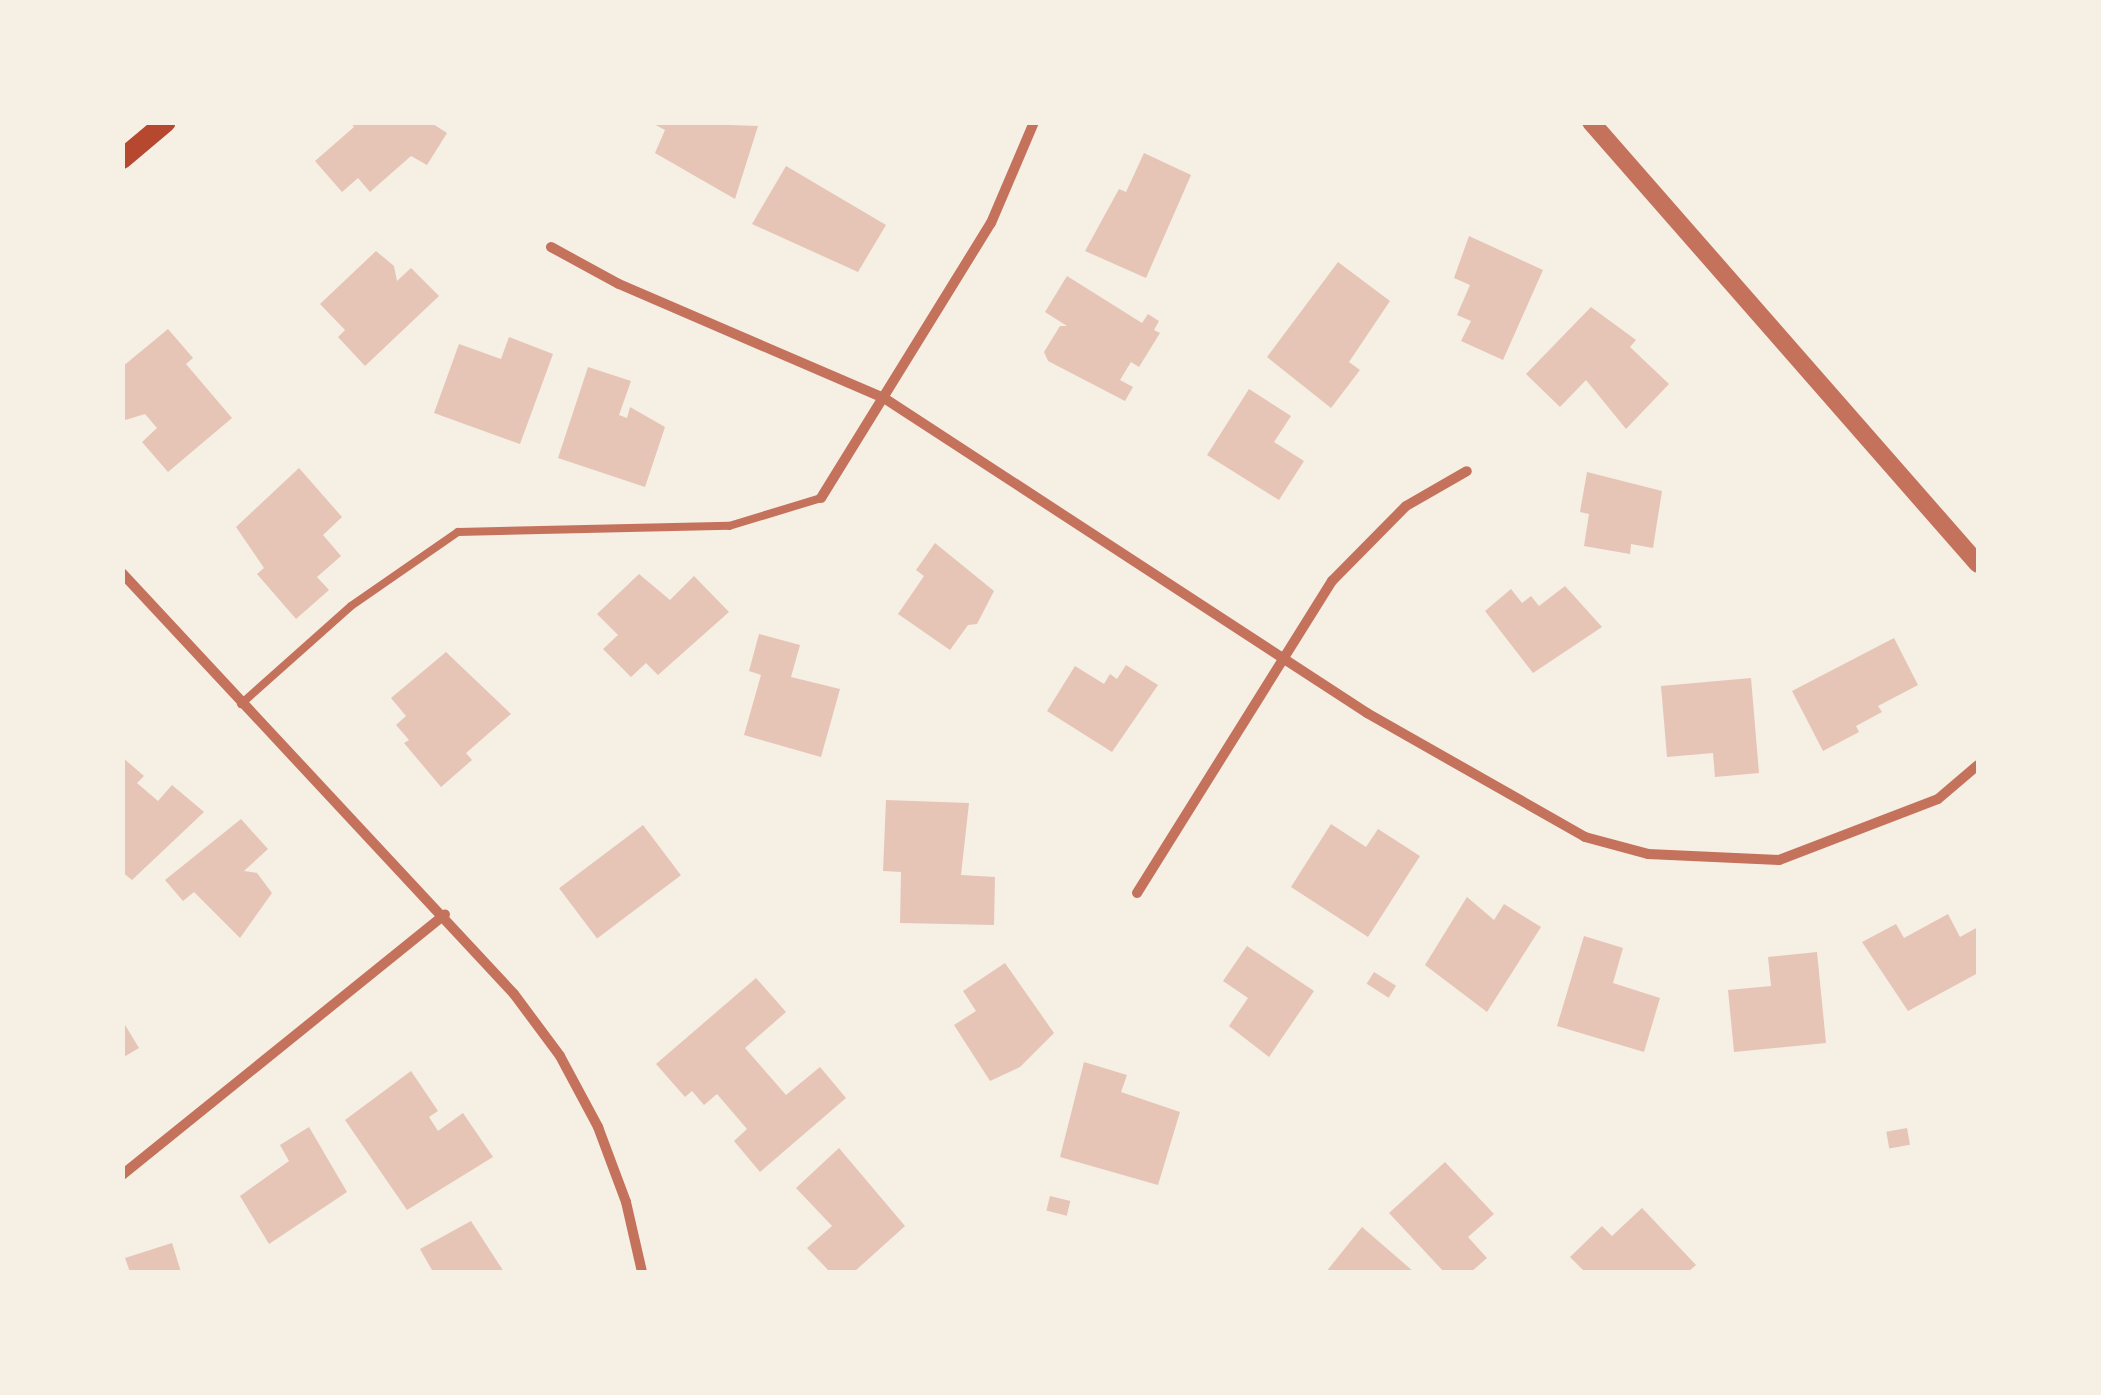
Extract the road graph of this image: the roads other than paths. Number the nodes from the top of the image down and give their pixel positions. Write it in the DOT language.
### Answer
graph roads {
  1 [pos="166,122"];
  2 [pos="1034,122"];
  3 [pos="1590,122"];
  4 [pos="122,159"];
  5 [pos="552,247"];
  6 [pos="884,398"];
  7 [pos="1467,471"];
  8 [pos="821,498"];
  9 [pos="1978,564"];
  10 [pos="122,573"];
  11 [pos="1282,659"];
  12 [pos="241,704"];
  13 [pos="1978,765"];
  14 [pos="1138,893"];
  15 [pos="444,914"];
  16 [pos="122,1175"];
  17 [pos="642,1272"];
  1 -- 4 [label="main road"];
  2 -- 6 [label="street"];
  3 -- 9 [label="street"];
  5 -- 6 [label="street"];
  6 -- 8 [label="street"];
  6 -- 11 [label="street"];
  7 -- 11 [label="street"];
  8 -- 12 [label="lane"];
  10 -- 12 [label="street"];
  11 -- 13 [label="street"];
  11 -- 14 [label="street"];
  12 -- 15 [label="street"];
  15 -- 16 [label="street"];
  15 -- 17 [label="street"];
}
